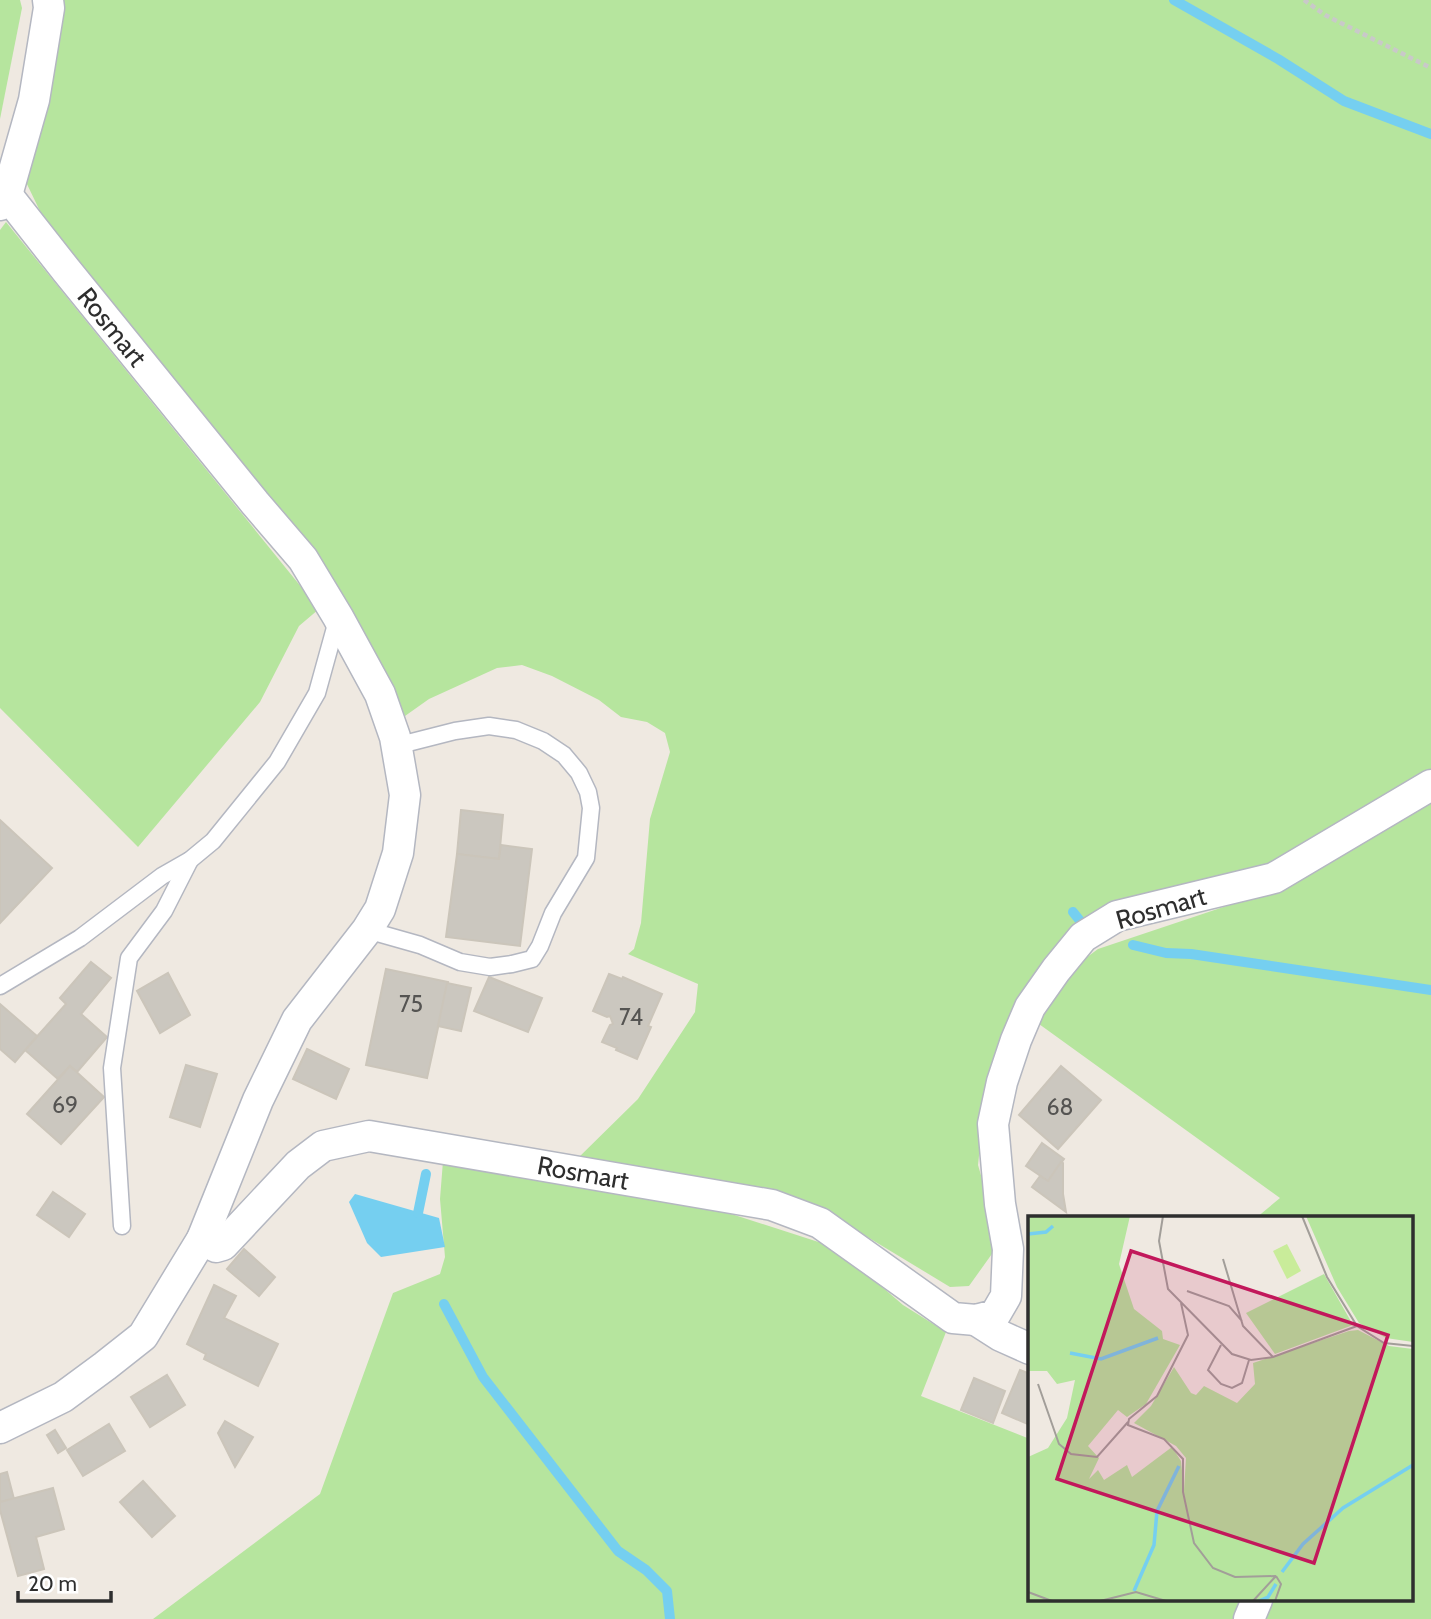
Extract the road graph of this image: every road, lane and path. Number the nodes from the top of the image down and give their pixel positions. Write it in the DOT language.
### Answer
graph roads {
  1 [pos="48,0"];
  2 [pos="1304,0"];
  3 [pos="1431,68"];
  4 [pos="4,200"];
  5 [pos="338,617"];
  6 [pos="396,746"];
  7 [pos="1431,785"];
  8 [pos="190,860"];
  9 [pos="367,930"];
  10 [pos="0,986"];
  11 [pos="122,1226"];
  12 [pos="202,1239"];
  13 [pos="976,1321"];
  14 [pos="1028,1348"];
  15 [pos="0,1428"];
  16 [pos="1256,1602"];
  17 [pos="1250,1619"];
  1 -- 4 [label="street, Rosmart"];
  2 -- 3 [label="path"];
  4 -- 5 [label="street, Rosmart"];
  5 -- 6 [label="street, Rosmart"];
  5 -- 8 [label="lane"];
  6 -- 9 [label="street, Rosmart"];
  6 -- 9 [label="lane"];
  7 -- 13 [label="street, Rosmart"];
  8 -- 10 [label="lane"];
  8 -- 11 [label="lane"];
  9 -- 12 [label="street, Rosmart"];
  12 -- 13 [label="street, Rosmart"];
  12 -- 15 [label="street, Rosmart"];
  13 -- 14 [label="street, Rosmart"];
  16 -- 17 [label="street"];
}
